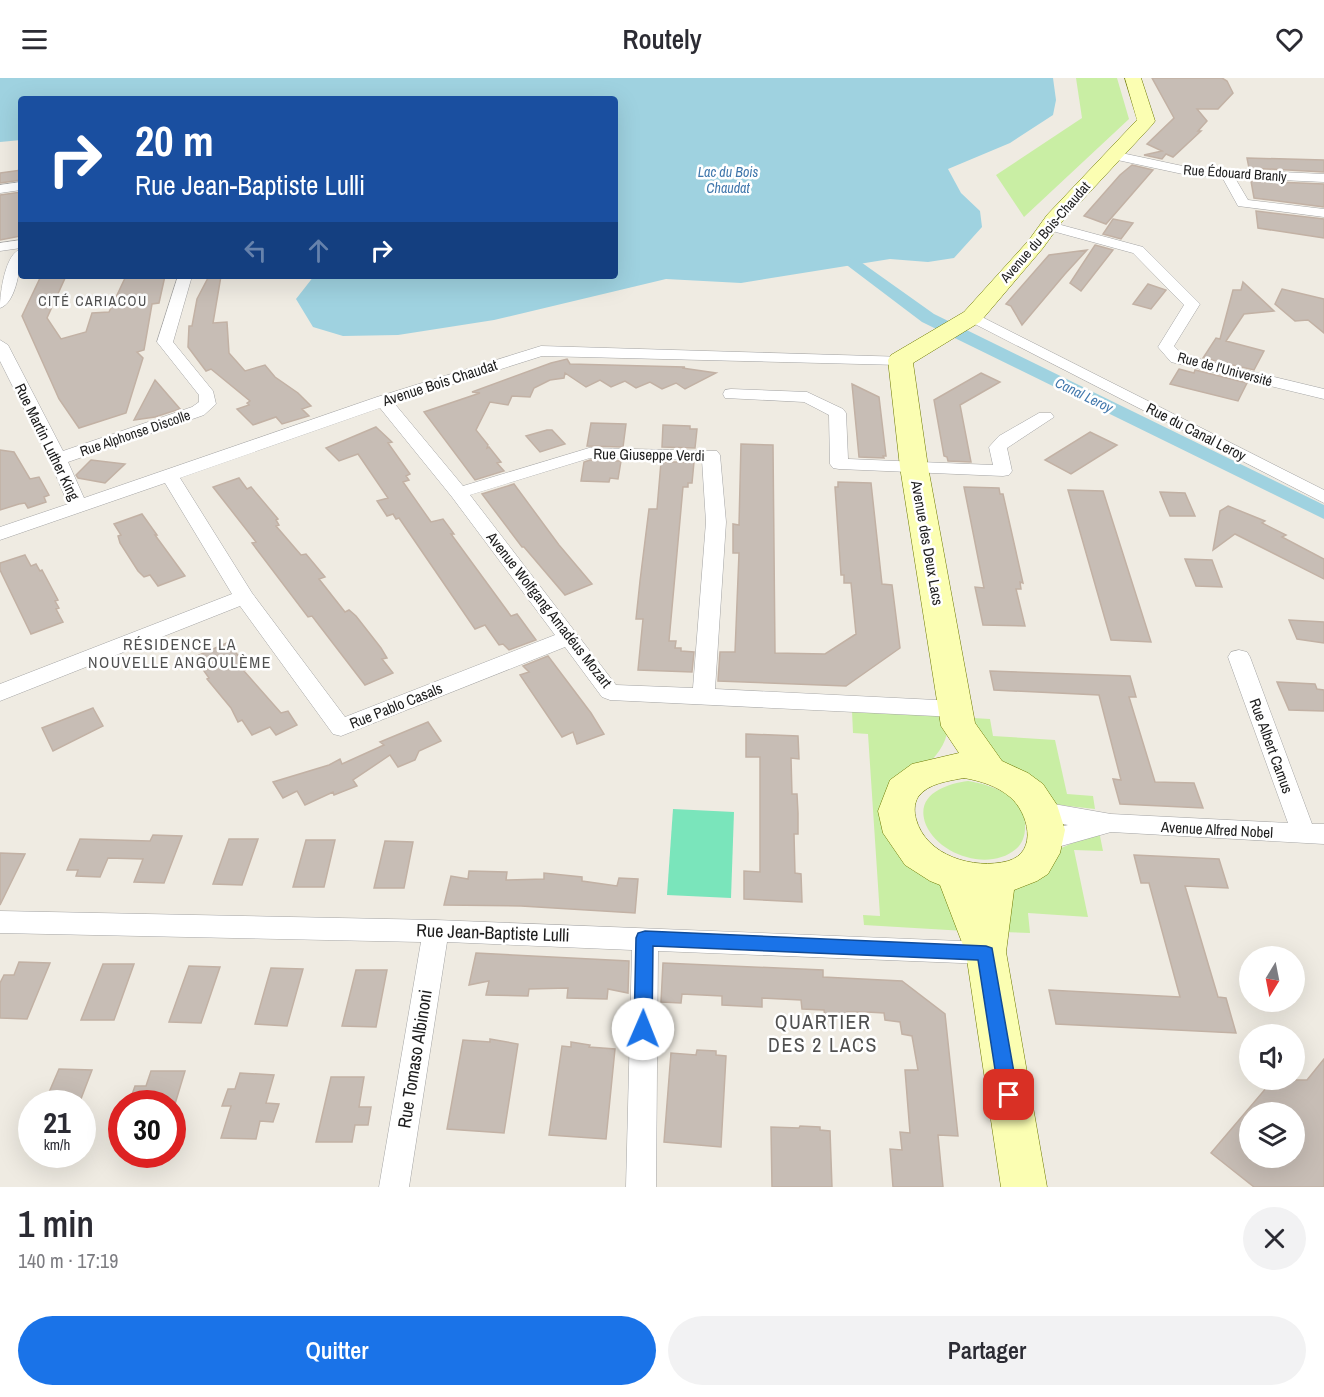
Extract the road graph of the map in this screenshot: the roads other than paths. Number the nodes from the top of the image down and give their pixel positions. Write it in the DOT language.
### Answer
graph roads {
  1 [pos="1133,78"];
  2 [pos="1112,155"];
  3 [pos="1227,175"];
  4 [pos="1324,178"];
  5 [pos="18,186"];
  6 [pos="0,189"];
  7 [pos="1324,213"];
  8 [pos="1050,226"];
  9 [pos="18,244"];
  10 [pos="0,247"];
  11 [pos="18,260"];
  12 [pos="184,279"];
  13 [pos="0,303"];
  14 [pos="972,317"];
  15 [pos="0,345"];
  16 [pos="900,360"];
  17 [pos="731,394"];
  18 [pos="1324,394"];
  19 [pos="382,401"];
  20 [pos="1045,417"];
  21 [pos="58,459"];
  22 [pos="914,467"];
  23 [pos="170,476"];
  24 [pos="459,493"];
  25 [pos="1324,497"];
  26 [pos="78,506"];
  27 [pos="0,534"];
  28 [pos="244,597"];
  29 [pos="567,638"];
  30 [pos="1239,657"];
  31 [pos="0,693"];
  32 [pos="703,697"];
  33 [pos="957,718"];
  34 [pos="940,766"];
  35 [pos="989,770"];
  36 [pos="1044,826"];
  37 [pos="1314,834"];
  38 [pos="956,876"];
  39 [pos="996,880"];
  40 [pos="0,922"];
  41 [pos="436,931"];
  42 [pos="645,938"];
  43 [pos="986,953"];
  44 [pos="394,1187"];
  45 [pos="641,1187"];
  46 [pos="1024,1187"];
  1 -- 2 [label="street, Avenue du Bois-Chaudat"];
  2 -- 3 [label="street, Rue Édouard Branly"];
  2 -- 8 [label="street, Avenue du Bois-Chaudat"];
  3 -- 4 [label="street, Rue Édouard Branly"];
  3 -- 7 [label="street"];
  5 -- 6 [label="street"];
  8 -- 14 [label="street, Avenue du Bois-Chaudat"];
  8 -- 18 [label="street, Rue de l'Université"];
  9 -- 10 [label="street"];
  11 -- 13 [label="street"];
  12 -- 21 [label="street, Rue Alphonse Discolle"];
  14 -- 16 [label="street, Avenue du Bois-Chaudat"];
  14 -- 25 [label="street, Rue du Canal Leroy"];
  15 -- 21 [label="street, Rue Martin Luther King"];
  16 -- 19 [label="street, Avenue Bois Chaudat"];
  16 -- 22 [label="street, Avenue des Deux Lacs"];
  17 -- 22 [label="street"];
  19 -- 23 [label="street, Avenue Bois Chaudat"];
  19 -- 24 [label="street, Avenue Wolfgang Amadéus Mozart"];
  20 -- 22 [label="street"];
  21 -- 26 [label="street, Rue Martin Luther King"];
  22 -- 33 [label="street, Avenue des Deux Lacs"];
  23 -- 26 [label="street, Avenue Bois Chaudat"];
  23 -- 28 [label="street, Rue Pablo Casals"];
  24 -- 29 [label="street, Avenue Wolfgang Amadéus Mozart"];
  24 -- 32 [label="street, Rue Giuseppe Verdi"];
  26 -- 27 [label="street, Avenue Bois Chaudat"];
  28 -- 29 [label="street, Rue Pablo Casals"];
  28 -- 31 [label="street"];
  29 -- 32 [label="street, Avenue Wolfgang Amadéus Mozart"];
  30 -- 37 [label="street, Rue Albert Camus"];
  32 -- 33 [label="street, Avenue Wolfgang Amadéus Mozart"];
  33 -- 34 [label="street"];
  33 -- 35 [label="street, Avenue des Deux Lacs"];
  34 -- 35 [label="street"];
  34 -- 38 [label="street"];
  35 -- 36 [label="street"];
  36 -- 37 [label="street, Avenue Alfred Nobel"];
  36 -- 39 [label="street"];
  38 -- 39 [label="street"];
  38 -- 43 [label="street"];
  39 -- 43 [label="street"];
  40 -- 41 [label="street, Rue Jean-Baptiste Lulli"];
  41 -- 42 [label="street, Rue Jean-Baptiste Lulli"];
  41 -- 44 [label="street, Rue Tomaso Albinoni"];
  42 -- 43 [label="street, Rue Jean-Baptiste Lulli"];
  42 -- 45 [label="street"];
  43 -- 46 [label="street"];
}
